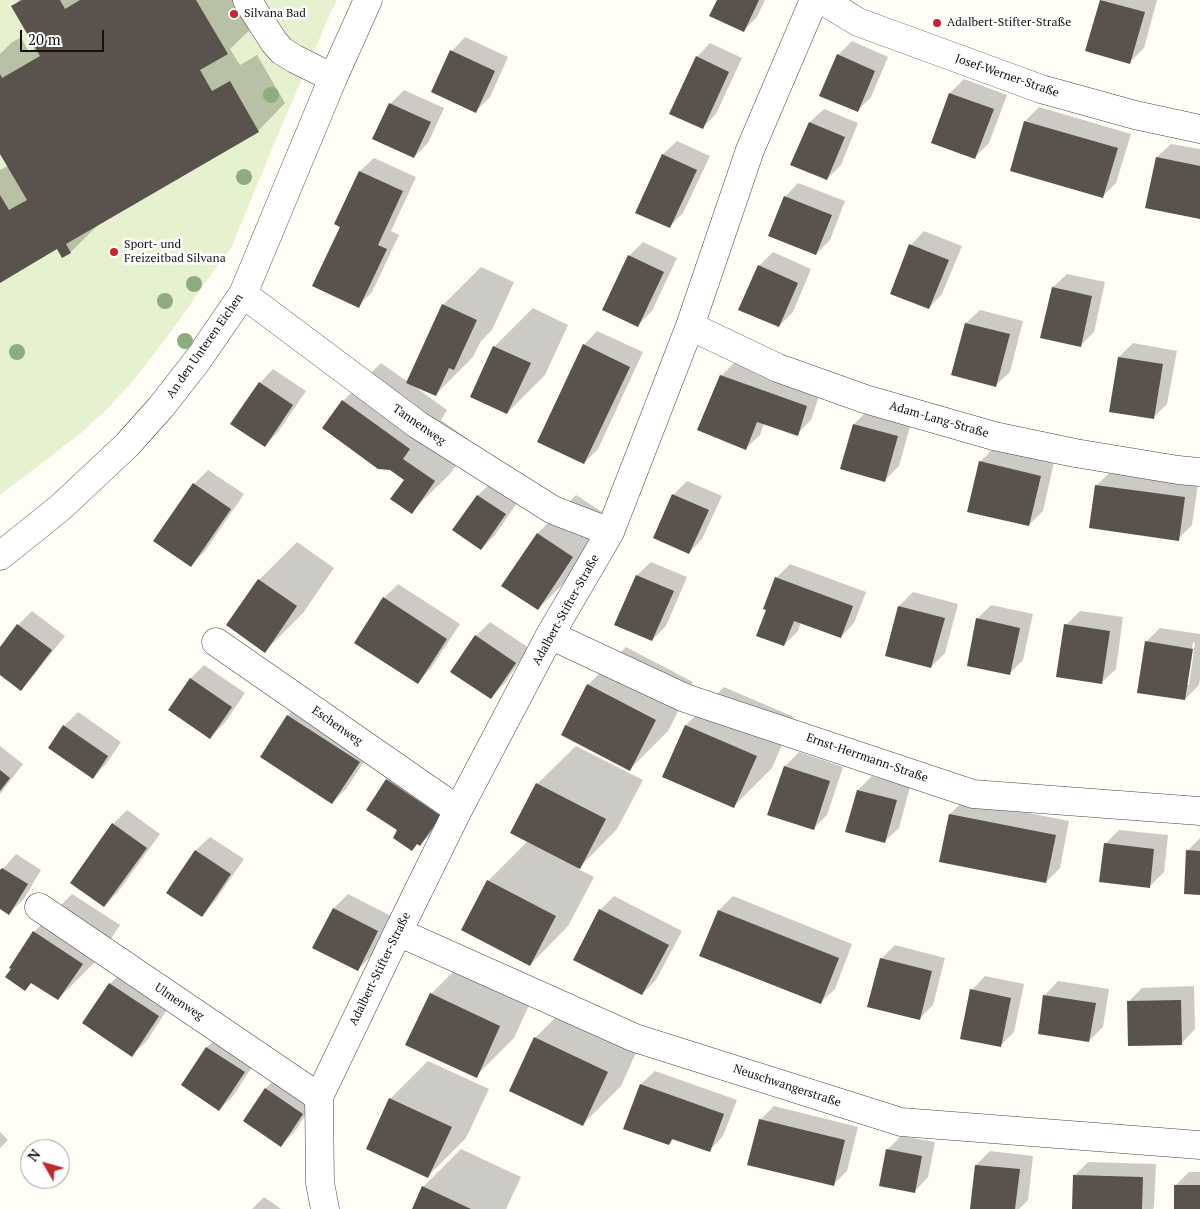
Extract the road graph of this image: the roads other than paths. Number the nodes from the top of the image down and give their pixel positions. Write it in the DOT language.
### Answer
graph roads {
  1 [pos="368,0"];
  2 [pos="814,0"];
  3 [pos="822,0"];
  4 [pos="257,6"];
  5 [pos="333,78"];
  6 [pos="1200,129"];
  7 [pos="242,294"];
  8 [pos="690,326"];
  9 [pos="1200,472"];
  10 [pos="610,532"];
  11 [pos="0,556"];
  12 [pos="550,635"];
  13 [pos="216,642"];
  14 [pos="458,810"];
  15 [pos="1200,811"];
  16 [pos="39,907"];
  17 [pos="398,932"];
  18 [pos="319,1097"];
  19 [pos="1200,1145"];
  20 [pos="326,1209"];
  1 -- 5 [label="street, An den Unteren Eichen"];
  2 -- 8 [label="street, Adalbert-Stifter-Straße"];
  3 -- 6 [label="street, Josef-Werner-Straße"];
  4 -- 5 [label="street"];
  5 -- 7 [label="street, An den Unteren Eichen"];
  7 -- 10 [label="street, Tannenweg"];
  7 -- 11 [label="street, An den Unteren Eichen"];
  8 -- 9 [label="street, Adam-Lang-Straße"];
  8 -- 10 [label="street, Adalbert-Stifter-Straße"];
  10 -- 12 [label="street, Adalbert-Stifter-Straße"];
  12 -- 14 [label="street, Adalbert-Stifter-Straße"];
  12 -- 15 [label="street, Ernst-Herrmann-Straße"];
  13 -- 14 [label="street, Eschenweg"];
  14 -- 17 [label="street, Adalbert-Stifter-Straße"];
  16 -- 18 [label="street, Ulmenweg"];
  17 -- 18 [label="street, Adalbert-Stifter-Straße"];
  17 -- 19 [label="street, Neuschwangerstraße"];
  18 -- 20 [label="street, Adalbert-Stifter-Straße"];
}
